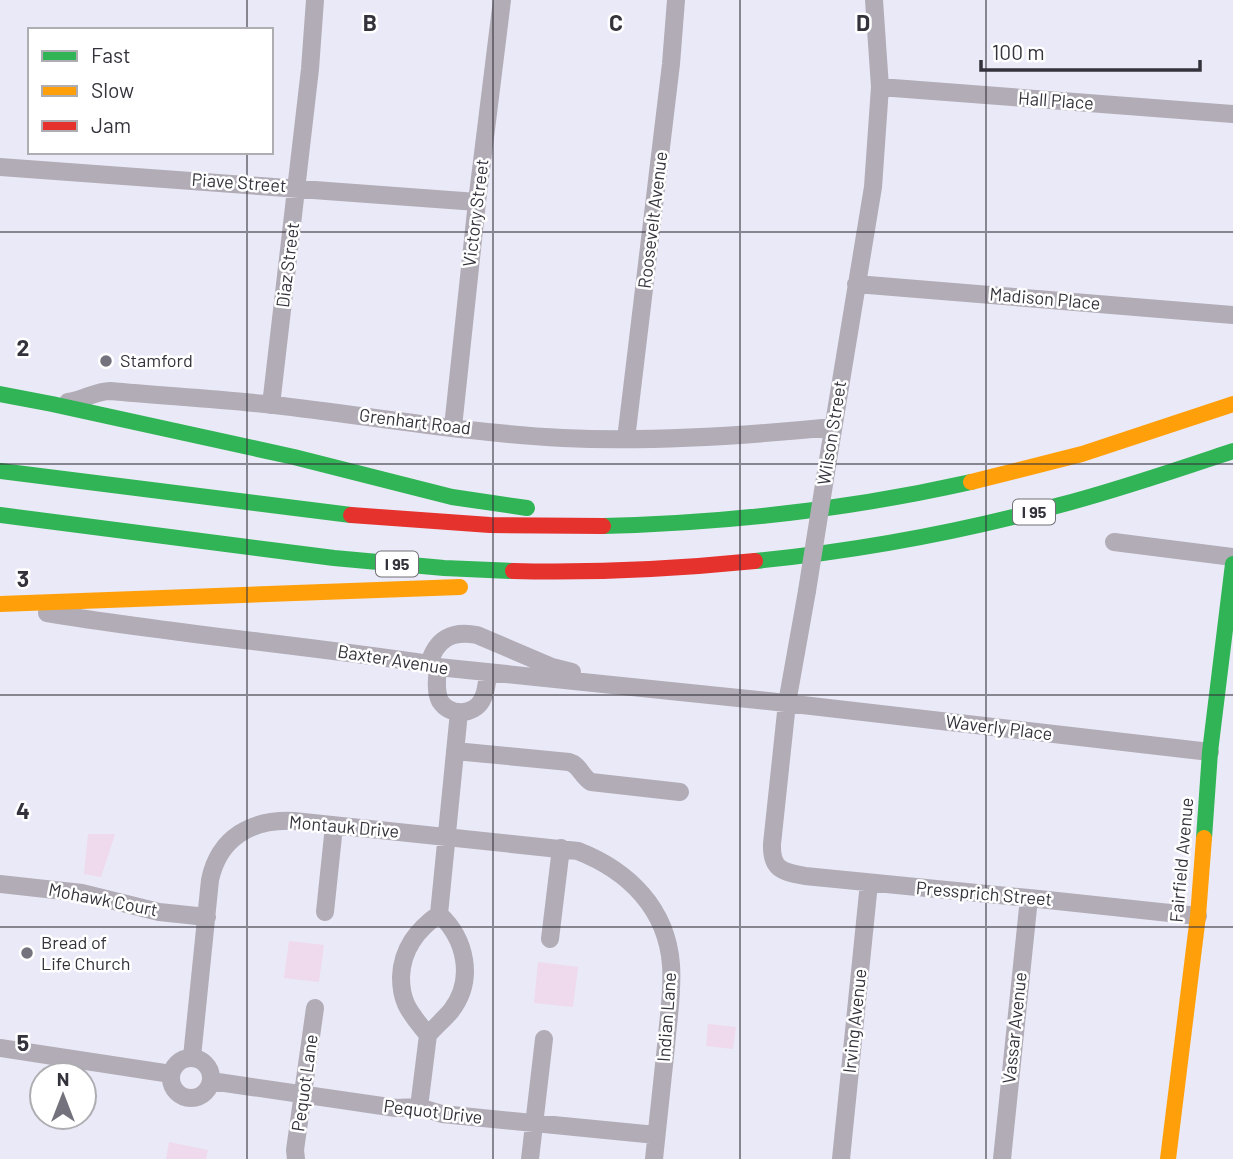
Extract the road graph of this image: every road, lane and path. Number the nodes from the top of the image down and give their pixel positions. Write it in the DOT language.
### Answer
graph roads {
  1 [pos="315,0"];
  2 [pos="502,0"];
  3 [pos="676,0"];
  4 [pos="874,0"];
  5 [pos="880,87"];
  6 [pos="1233,114"];
  7 [pos="0,167"];
  8 [pos="297,187"];
  9 [pos="477,202"];
  10 [pos="856,284"];
  11 [pos="1233,315"];
  12 [pos="0,394"];
  13 [pos="52,404"];
  14 [pos="1233,404"];
  15 [pos="271,405"];
  16 [pos="453,427"];
  17 [pos="833,427"];
  18 [pos="626,439"];
  19 [pos="1233,451"];
  20 [pos="0,471"];
  21 [pos="0,515"];
  22 [pos="667,524"];
  23 [pos="1114,542"];
  24 [pos="1233,557"];
  25 [pos="729,564"];
  26 [pos="1233,564"];
  27 [pos="473,587"];
  28 [pos="541,587"];
  29 [pos="0,605"];
  30 [pos="433,666"];
  31 [pos="488,672"];
  32 [pos="626,686"];
  33 [pos="787,703"];
  34 [pos="459,712"];
  35 [pos="456,751"];
  36 [pos="1210,752"];
  37 [pos="680,792"];
  38 [pos="334,826"];
  39 [pos="446,836"];
  40 [pos="561,848"];
  41 [pos="600,860"];
  42 [pos="774,864"];
  43 [pos="869,883"];
  44 [pos="0,884"];
  45 [pos="1029,898"];
  46 [pos="325,912"];
  47 [pos="439,914"];
  48 [pos="1198,916"];
  49 [pos="207,917"];
  50 [pos="550,939"];
  51 [pos="315,1008"];
  52 [pos="428,1035"];
  53 [pos="544,1039"];
  54 [pos="0,1048"];
  55 [pos="192,1057"];
  56 [pos="171,1074"];
  57 [pos="211,1081"];
  58 [pos="304,1094"];
  59 [pos="419,1107"];
  60 [pos="534,1123"];
  61 [pos="656,1135"];
  62 [pos="296,1159"];
  63 [pos="530,1159"];
  64 [pos="654,1159"];
  65 [pos="841,1159"];
  66 [pos="1002,1159"];
  67 [pos="1168,1159"];
  1 -- 8 [label="street, Diaz Street"];
  2 -- 9 [label="street, Victory Street"];
  3 -- 18 [label="street, Roosevelt Avenue"];
  4 -- 5 [label="street, Wilson Street"];
  5 -- 6 [label="street, Hall Place"];
  5 -- 10 [label="street, Wilson Street"];
  7 -- 8 [label="street, Piave Street"];
  8 -- 9 [label="street, Piave Street"];
  8 -- 15 [label="street, Diaz Street"];
  9 -- 16 [label="street, Victory Street"];
  10 -- 11 [label="street, Madison Place"];
  10 -- 17 [label="street, Wilson Street"];
  12 -- 13 [label="main road, Grenhart Road"];
  13 -- 15 [label="street, Grenhart Road"];
  13 -- 22 [label="main road"];
  14 -- 22 [label="main road"];
  15 -- 16 [label="street, Grenhart Road"];
  16 -- 18 [label="street, Grenhart Road"];
  17 -- 18 [label="street, Grenhart Road"];
  17 -- 33 [label="street, Wilson Street, bridge"];
  19 -- 25 [label="main road, I 95"];
  20 -- 22 [label="main road"];
  21 -- 25 [label="main road, I 95"];
  23 -- 24 [label="street"];
  25 -- 28 [label="main road"];
  26 -- 36 [label="main road, Fairfield Avenue"];
  27 -- 29 [label="main road"];
  29 -- 30 [label="street, Baxter Avenue"];
  30 -- 31 [label="street, Baxter Avenue"];
  30 -- 32 [label="street"];
  30 -- 34 [label="street"];
  31 -- 32 [label="street, Baxter Avenue"];
  31 -- 34 [label="street"];
  32 -- 33 [label="street, Baxter Avenue"];
  33 -- 36 [label="street, Waverly Place"];
  33 -- 42 [label="street, Wilson Street"];
  34 -- 35 [label="street"];
  35 -- 37 [label="street"];
  35 -- 39 [label="street"];
  36 -- 48 [label="main road, Fairfield Avenue"];
  38 -- 39 [label="street, Montauk Drive"];
  38 -- 46 [label="street"];
  38 -- 49 [label="street, Montauk Drive"];
  39 -- 40 [label="street, Montauk Drive"];
  39 -- 47 [label="street"];
  40 -- 41 [label="street, Montauk Drive"];
  40 -- 50 [label="street"];
  41 -- 61 [label="street, Indian Lane"];
  42 -- 43 [label="street, Pressprich Street"];
  43 -- 45 [label="street, Pressprich Street"];
  43 -- 65 [label="street, Irving Avenue"];
  44 -- 49 [label="street, Mohawk Court"];
  45 -- 48 [label="street, Pressprich Street"];
  45 -- 66 [label="street, Vassar Avenue"];
  47 -- 52 [label="street"];
  47 -- 52 [label="street"];
  48 -- 67 [label="main road, Fairfield Avenue"];
  49 -- 55 [label="street, Montauk Drive"];
  51 -- 58 [label="street, Pequot Lane"];
  52 -- 59 [label="street"];
  53 -- 60 [label="street"];
  54 -- 56 [label="street"];
  55 -- 56 [label="street"];
  55 -- 57 [label="street"];
  56 -- 57 [label="street"];
  57 -- 58 [label="street, Pequot Drive"];
  58 -- 59 [label="street, Pequot Drive"];
  58 -- 62 [label="street, Pequot Lane"];
  59 -- 60 [label="street, Pequot Drive"];
  60 -- 61 [label="street, Pequot Drive"];
  60 -- 63 [label="street"];
  61 -- 64 [label="street, Indian Lane"];
}
